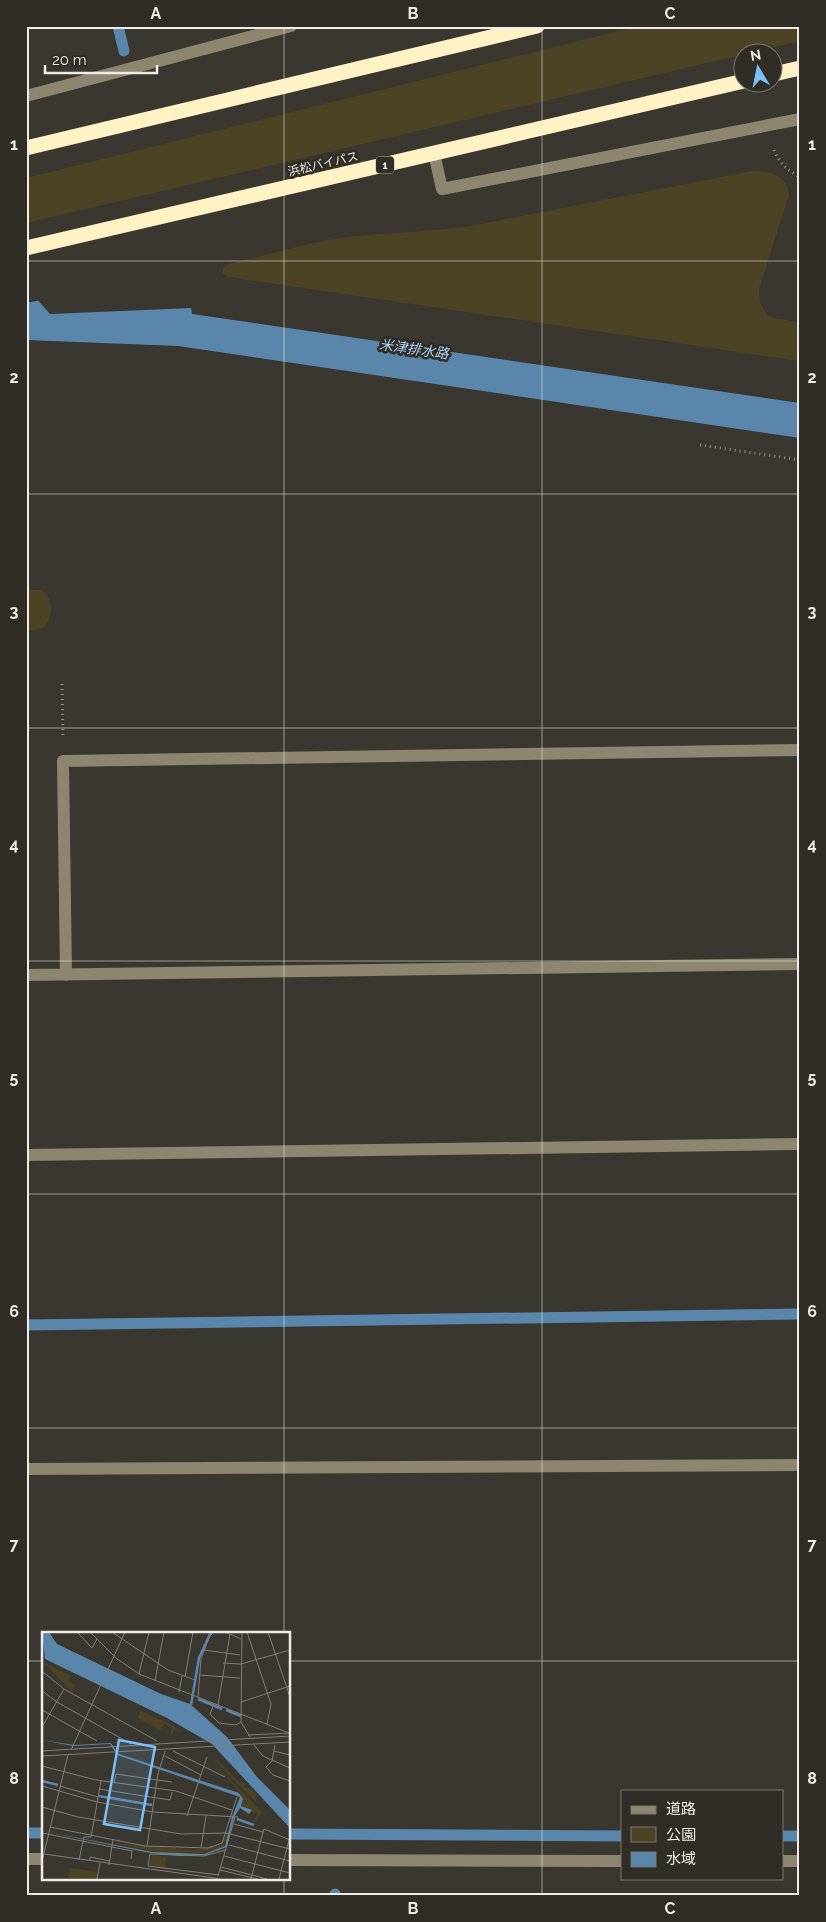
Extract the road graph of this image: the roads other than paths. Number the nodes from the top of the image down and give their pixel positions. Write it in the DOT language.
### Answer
graph roads {
  1 [pos="291,26"];
  2 [pos="537,26"];
  3 [pos="277,28"];
  4 [pos="800,68"];
  5 [pos="784,72"];
  6 [pos="734,83"];
  7 [pos="26,96"];
  8 [pos="800,119"];
  9 [pos="26,148"];
  10 [pos="434,153"];
  11 [pos="26,248"];
  12 [pos="800,750"];
  13 [pos="800,964"];
  14 [pos="66,975"];
  15 [pos="26,976"];
  16 [pos="800,1144"];
  17 [pos="26,1155"];
  18 [pos="800,1465"];
  19 [pos="26,1469"];
  20 [pos="26,1859"];
  21 [pos="42,1859"];
  22 [pos="290,1860"];
  23 [pos="621,1861"];
  24 [pos="784,1861"];
  25 [pos="800,1862"];
  1 -- 3 [label="street"];
  2 -- 9 [label="highway"];
  3 -- 7 [label="street"];
  4 -- 5 [label="highway"];
  6 -- 10 [label="highway, 浜松バイパス / 1"];
  8 -- 10 [label="street"];
  10 -- 11 [label="highway, 浜松バイパス / 1"];
  12 -- 14 [label="street"];
  13 -- 14 [label="street"];
  14 -- 15 [label="street"];
  16 -- 17 [label="street"];
  18 -- 19 [label="street"];
  20 -- 21 [label="street"];
  22 -- 23 [label="street"];
  24 -- 25 [label="street"];
}
